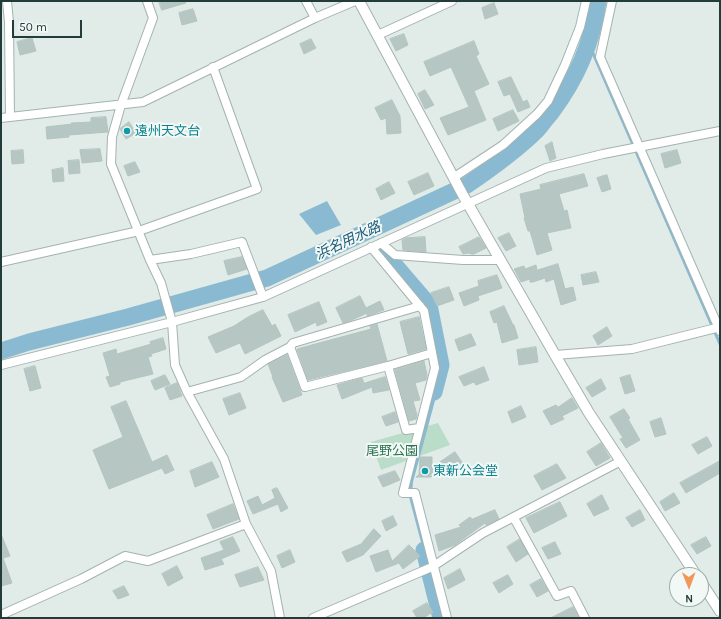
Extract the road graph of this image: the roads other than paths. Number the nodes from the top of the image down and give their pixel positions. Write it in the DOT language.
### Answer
graph roads {
  1 [pos="7,1"];
  2 [pos="148,1"];
  3 [pos="306,1"];
  4 [pos="355,1"];
  5 [pos="359,1"];
  6 [pos="452,1"];
  7 [pos="586,1"];
  8 [pos="612,1"];
  9 [pos="315,18"];
  10 [pos="378,34"];
  11 [pos="212,68"];
  12 [pos="121,105"];
  13 [pos="10,116"];
  14 [pos="1,118"];
  15 [pos="720,131"];
  16 [pos="639,147"];
  17 [pos="453,178"];
  18 [pos="466,201"];
  19 [pos="139,231"];
  20 [pos="381,243"];
  21 [pos="371,247"];
  22 [pos="150,260"];
  23 [pos="500,260"];
  24 [pos="1,262"];
  25 [pos="264,297"];
  26 [pos="420,306"];
  27 [pos="171,319"];
  28 [pos="719,328"];
  29 [pos="290,347"];
  30 [pos="432,353"];
  31 [pos="555,355"];
  32 [pos="1,365"];
  33 [pos="388,366"];
  34 [pos="187,392"];
  35 [pos="418,428"];
  36 [pos="621,461"];
  37 [pos="514,518"];
  38 [pos="246,524"];
  39 [pos="691,567"];
  40 [pos="430,568"];
  41 [pos="709,594"];
  42 [pos="720,611"];
  43 [pos="1,614"];
  44 [pos="280,618"];
  45 [pos="313,618"];
  46 [pos="447,618"];
  47 [pos="585,618"];
  1 -- 13 [label="street"];
  2 -- 12 [label="street"];
  3 -- 9 [label="street"];
  4 -- 9 [label="street"];
  5 -- 10 [label="street"];
  6 -- 10 [label="street"];
  7 -- 17 [label="street"];
  8 -- 16 [label="street"];
  9 -- 11 [label="street"];
  10 -- 17 [label="street"];
  11 -- 12 [label="street"];
  11 -- 19 [label="street"];
  12 -- 13 [label="street"];
  12 -- 19 [label="street"];
  13 -- 14 [label="street"];
  15 -- 16 [label="street"];
  16 -- 18 [label="street"];
  16 -- 28 [label="street"];
  17 -- 18 [label="street"];
  18 -- 20 [label="street"];
  18 -- 23 [label="street"];
  19 -- 22 [label="street"];
  19 -- 24 [label="street"];
  20 -- 21 [label="street"];
  20 -- 23 [label="street"];
  21 -- 25 [label="street"];
  21 -- 26 [label="street"];
  22 -- 25 [label="street"];
  22 -- 27 [label="street"];
  23 -- 31 [label="street"];
  25 -- 27 [label="street"];
  26 -- 29 [label="street"];
  26 -- 30 [label="street"];
  27 -- 32 [label="street"];
  27 -- 34 [label="street"];
  28 -- 31 [label="street"];
  29 -- 33 [label="street"];
  29 -- 34 [label="street"];
  30 -- 33 [label="street"];
  30 -- 35 [label="street"];
  31 -- 36 [label="street"];
  33 -- 35 [label="street"];
  34 -- 38 [label="street"];
  35 -- 40 [label="street"];
  36 -- 37 [label="street"];
  36 -- 39 [label="street"];
  37 -- 40 [label="street"];
  37 -- 47 [label="street"];
  38 -- 43 [label="street"];
  38 -- 44 [label="street"];
  40 -- 45 [label="street"];
  40 -- 46 [label="street"];
  41 -- 42 [label="street"];
}
